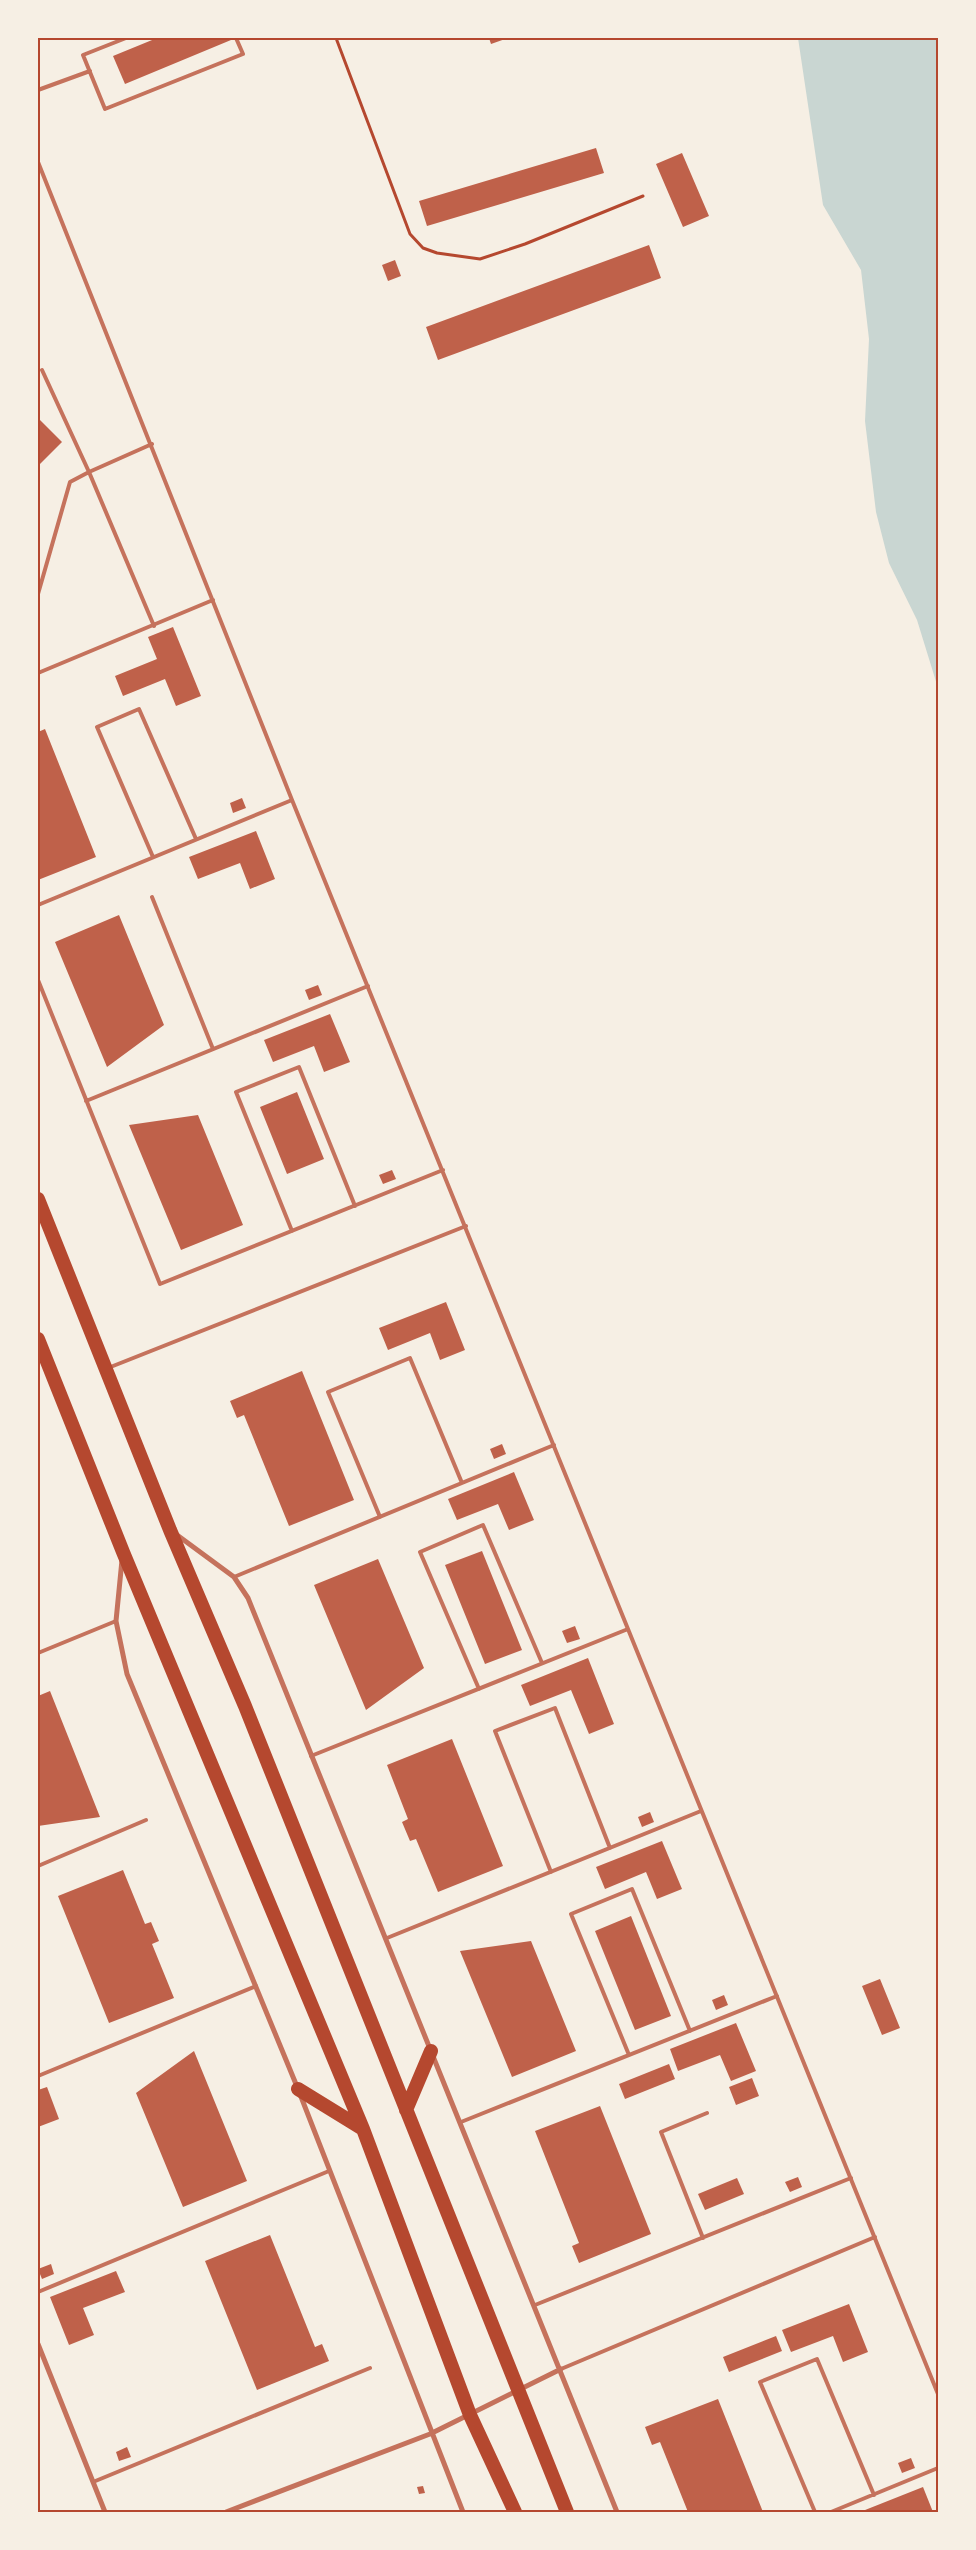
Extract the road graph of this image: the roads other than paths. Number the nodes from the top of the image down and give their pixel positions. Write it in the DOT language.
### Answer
graph roads {
  1 [pos="126,38"];
  2 [pos="236,38"];
  3 [pos="90,71"];
  4 [pos="38,90"];
  5 [pos="38,162"];
  6 [pos="42,370"];
  7 [pos="152,444"];
  8 [pos="89,472"];
  9 [pos="38,594"];
  10 [pos="213,600"];
  11 [pos="154,626"];
  12 [pos="38,666"];
  13 [pos="39,672"];
  14 [pos="292,800"];
  15 [pos="196,839"];
  16 [pos="153,857"];
  17 [pos="152,897"];
  18 [pos="38,905"];
  19 [pos="38,980"];
  20 [pos="368,986"];
  21 [pos="213,1049"];
  22 [pos="86,1100"];
  23 [pos="443,1170"];
  24 [pos="38,1199"];
  25 [pos="355,1206"];
  26 [pos="466,1226"];
  27 [pos="292,1231"];
  28 [pos="38,1344"];
  29 [pos="106,1369"];
  30 [pos="554,1445"];
  31 [pos="462,1483"];
  32 [pos="380,1517"];
  33 [pos="170,1530"];
  34 [pos="122,1552"];
  35 [pos="234,1577"];
  36 [pos="116,1622"];
  37 [pos="628,1629"];
  38 [pos="38,1653"];
  39 [pos="542,1663"];
  40 [pos="479,1689"];
  41 [pos="311,1756"];
  42 [pos="701,1811"];
  43 [pos="146,1820"];
  44 [pos="610,1848"];
  45 [pos="38,1866"];
  46 [pos="551,1872"];
  47 [pos="387,1938"];
  48 [pos="256,1986"];
  49 [pos="777,1996"];
  50 [pos="690,2031"];
  51 [pos="431,2051"];
  52 [pos="630,2055"];
  53 [pos="38,2076"];
  54 [pos="298,2089"];
  55 [pos="406,2110"];
  56 [pos="707,2113"];
  57 [pos="461,2122"];
  58 [pos="364,2129"];
  59 [pos="330,2171"];
  60 [pos="851,2178"];
  61 [pos="875,2237"];
  62 [pos="703,2238"];
  63 [pos="38,2292"];
  64 [pos="536,2305"];
  65 [pos="38,2344"];
  66 [pos="370,2368"];
  67 [pos="561,2369"];
  68 [pos="518,2392"];
  69 [pos="938,2394"];
  70 [pos="470,2415"];
  71 [pos="430,2434"];
  72 [pos="938,2468"];
  73 [pos="93,2482"];
  74 [pos="874,2495"];
  75 [pos="105,2512"];
  76 [pos="226,2512"];
  77 [pos="463,2512"];
  78 [pos="515,2512"];
  79 [pos="567,2512"];
  80 [pos="617,2512"];
  81 [pos="815,2512"];
  82 [pos="831,2512"];
  1 -- 3 [label="lane"];
  2 -- 3 [label="lane"];
  3 -- 4 [label="lane"];
  5 -- 7 [label="lane"];
  6 -- 8 [label="lane"];
  7 -- 8 [label="lane"];
  7 -- 10 [label="lane"];
  8 -- 9 [label="lane"];
  8 -- 11 [label="lane"];
  10 -- 11 [label="lane"];
  10 -- 14 [label="lane"];
  11 -- 13 [label="lane"];
  12 -- 13 [label="lane"];
  14 -- 15 [label="lane"];
  14 -- 20 [label="lane"];
  15 -- 16 [label="lane"];
  15 -- 16 [label="lane"];
  16 -- 18 [label="lane"];
  17 -- 21 [label="lane"];
  19 -- 22 [label="lane"];
  20 -- 21 [label="lane"];
  20 -- 23 [label="lane"];
  21 -- 22 [label="lane"];
  22 -- 27 [label="lane"];
  23 -- 25 [label="lane"];
  23 -- 26 [label="lane"];
  24 -- 29 [label="highway"];
  25 -- 27 [label="lane"];
  25 -- 27 [label="lane"];
  26 -- 29 [label="lane"];
  26 -- 30 [label="lane"];
  28 -- 34 [label="highway"];
  29 -- 33 [label="highway"];
  30 -- 31 [label="lane"];
  30 -- 37 [label="lane"];
  31 -- 32 [label="lane"];
  31 -- 32 [label="lane"];
  32 -- 35 [label="lane"];
  33 -- 35 [label="street"];
  33 -- 55 [label="highway"];
  34 -- 36 [label="street"];
  34 -- 58 [label="highway"];
  35 -- 41 [label="street"];
  36 -- 38 [label="lane"];
  36 -- 48 [label="street"];
  37 -- 39 [label="lane"];
  37 -- 42 [label="lane"];
  39 -- 40 [label="lane"];
  39 -- 40 [label="lane"];
  40 -- 41 [label="lane"];
  41 -- 47 [label="street"];
  42 -- 44 [label="lane"];
  42 -- 49 [label="lane"];
  43 -- 45 [label="lane"];
  44 -- 46 [label="lane"];
  44 -- 46 [label="lane"];
  46 -- 47 [label="lane"];
  47 -- 51 [label="street"];
  48 -- 53 [label="lane"];
  48 -- 54 [label="street"];
  49 -- 50 [label="lane"];
  49 -- 60 [label="lane"];
  50 -- 52 [label="lane"];
  50 -- 52 [label="lane"];
  51 -- 55 [label="highway"];
  51 -- 57 [label="street"];
  52 -- 57 [label="lane"];
  54 -- 58 [label="highway"];
  54 -- 59 [label="street"];
  55 -- 68 [label="highway"];
  56 -- 62 [label="lane"];
  57 -- 64 [label="street"];
  58 -- 70 [label="highway"];
  59 -- 63 [label="lane"];
  59 -- 71 [label="street"];
  60 -- 61 [label="lane"];
  60 -- 62 [label="lane"];
  61 -- 67 [label="lane"];
  61 -- 69 [label="lane"];
  62 -- 64 [label="lane"];
  64 -- 67 [label="street"];
  65 -- 73 [label="street"];
  66 -- 73 [label="lane"];
  67 -- 68 [label="street"];
  67 -- 80 [label="street"];
  68 -- 70 [label="street"];
  68 -- 79 [label="highway"];
  70 -- 71 [label="street"];
  70 -- 78 [label="highway"];
  71 -- 76 [label="street"];
  71 -- 77 [label="street"];
  72 -- 74 [label="lane"];
  73 -- 75 [label="street"];
  74 -- 81 [label="lane"];
  74 -- 82 [label="lane"];
}
